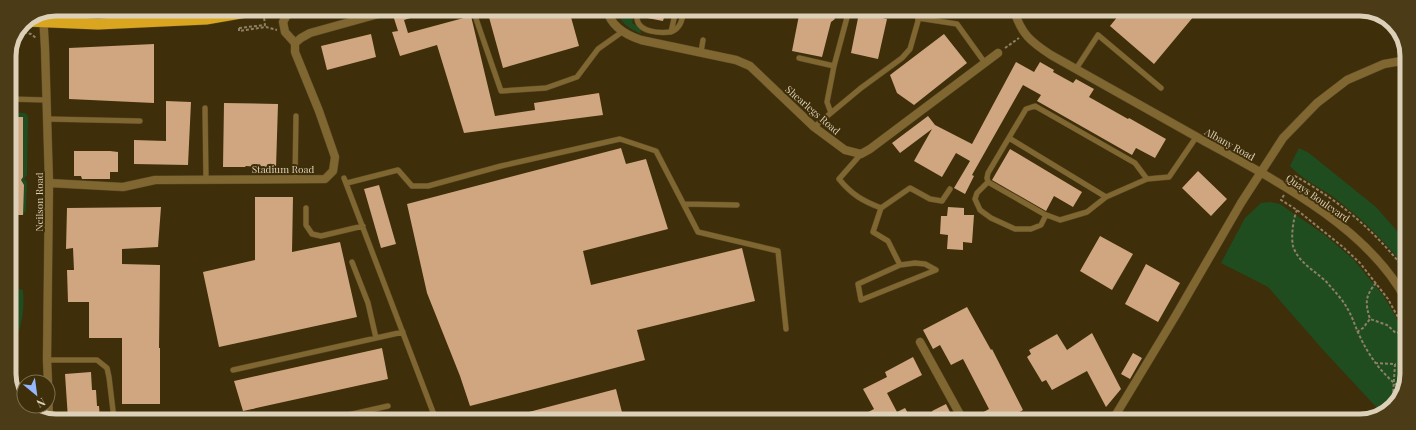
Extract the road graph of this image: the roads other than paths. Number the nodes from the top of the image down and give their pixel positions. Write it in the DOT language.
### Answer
graph roads {
  1 [pos="223,16"];
  2 [pos="287,16"];
  3 [pos="371,16"];
  4 [pos="475,16"];
  5 [pos="609,16"];
  6 [pos="637,16"];
  7 [pos="675,16"];
  8 [pos="683,16"];
  9 [pos="847,16"];
  10 [pos="1017,16"];
  11 [pos="43,18"];
  12 [pos="44,18"];
  13 [pos="918,18"];
  14 [pos="622,32"];
  15 [pos="671,32"];
  16 [pos="704,40"];
  17 [pos="295,43"];
  18 [pos="701,52"];
  19 [pos="998,53"];
  20 [pos="799,58"];
  21 [pos="1400,61"];
  22 [pos="985,63"];
  23 [pos="834,66"];
  24 [pos="1076,69"];
  25 [pos="1161,88"];
  26 [pos="16,99"];
  27 [pos="46,100"];
  28 [pos="205,108"];
  29 [pos="831,113"];
  30 [pos="296,116"];
  31 [pos="46,119"];
  32 [pos="140,121"];
  33 [pos="814,127"];
  34 [pos="1197,136"];
  35 [pos="1009,138"];
  36 [pos="861,154"];
  37 [pos="1262,173"];
  38 [pos="344,178"];
  39 [pos="206,179"];
  40 [pos="295,179"];
  41 [pos="1147,179"];
  42 [pos="988,182"];
  43 [pos="49,183"];
  44 [pos="347,183"];
  45 [pos="950,189"];
  46 [pos="1106,197"];
  47 [pos="684,204"];
  48 [pos="737,205"];
  49 [pos="306,208"];
  50 [pos="881,208"];
  51 [pos="1046,215"];
  52 [pos="363,226"];
  53 [pos="352,262"];
  54 [pos="900,265"];
  55 [pos="1400,288"];
  56 [pos="786,329"];
  57 [pos="403,332"];
  58 [pos="376,338"];
  59 [pos="920,342"];
  60 [pos="46,360"];
  61 [pos="233,370"];
  62 [pos="47,374"];
  63 [pos="388,406"];
  64 [pos="114,414"];
  65 [pos="353,414"];
  66 [pos="434,414"];
  67 [pos="960,414"];
  68 [pos="1116,414"];
  1 -- 12 [label="highway"];
  2 -- 17 [label="street"];
  3 -- 17 [label="street"];
  4 -- 14 [label="lane"];
  5 -- 14 [label="street, Shearlegs Road"];
  6 -- 15 [label="lane"];
  7 -- 15 [label="lane"];
  8 -- 15 [label="lane"];
  9 -- 23 [label="lane"];
  10 -- 24 [label="street, Albany Road"];
  11 -- 27 [label="street, Neilson Road"];
  13 -- 22 [label="lane"];
  13 -- 29 [label="lane"];
  14 -- 18 [label="street, Shearlegs Road"];
  16 -- 18 [label="lane"];
  17 -- 40 [label="street, Stadium Road"];
  18 -- 33 [label="street, Shearlegs Road"];
  19 -- 22 [label="street"];
  20 -- 23 [label="lane"];
  21 -- 37 [label="street"];
  22 -- 36 [label="street"];
  23 -- 29 [label="lane"];
  24 -- 25 [label="lane"];
  24 -- 34 [label="street, Albany Road"];
  26 -- 27 [label="lane"];
  27 -- 31 [label="street, Neilson Road"];
  28 -- 39 [label="lane"];
  29 -- 33 [label="lane"];
  30 -- 40 [label="lane"];
  31 -- 32 [label="lane"];
  31 -- 43 [label="street, Neilson Road"];
  33 -- 36 [label="street, Shearlegs Road"];
  34 -- 37 [label="street, Albany Road"];
  34 -- 41 [label="lane"];
  35 -- 41 [label="lane"];
  35 -- 42 [label="lane"];
  35 -- 46 [label="lane"];
  36 -- 50 [label="lane"];
  37 -- 55 [label="street, Quays Boulevard"];
  37 -- 68 [label="street, Albany Road"];
  38 -- 44 [label="lane"];
  39 -- 40 [label="street, Stadium Road"];
  39 -- 43 [label="street, Stadium Road"];
  41 -- 46 [label="lane"];
  42 -- 51 [label="lane"];
  42 -- 51 [label="lane"];
  43 -- 60 [label="street, Neilson Road"];
  44 -- 47 [label="lane"];
  44 -- 52 [label="lane"];
  45 -- 50 [label="lane"];
  46 -- 51 [label="lane"];
  47 -- 48 [label="lane"];
  47 -- 56 [label="lane"];
  49 -- 52 [label="lane"];
  50 -- 54 [label="lane"];
  52 -- 57 [label="lane"];
  53 -- 58 [label="lane"];
  54 -- 54 [label="lane"];
  57 -- 58 [label="lane"];
  57 -- 66 [label="lane"];
  58 -- 61 [label="lane"];
  59 -- 67 [label="street"];
  60 -- 62 [label="street, Neilson Road"];
  60 -- 64 [label="lane"];
  63 -- 65 [label="lane"];
}
